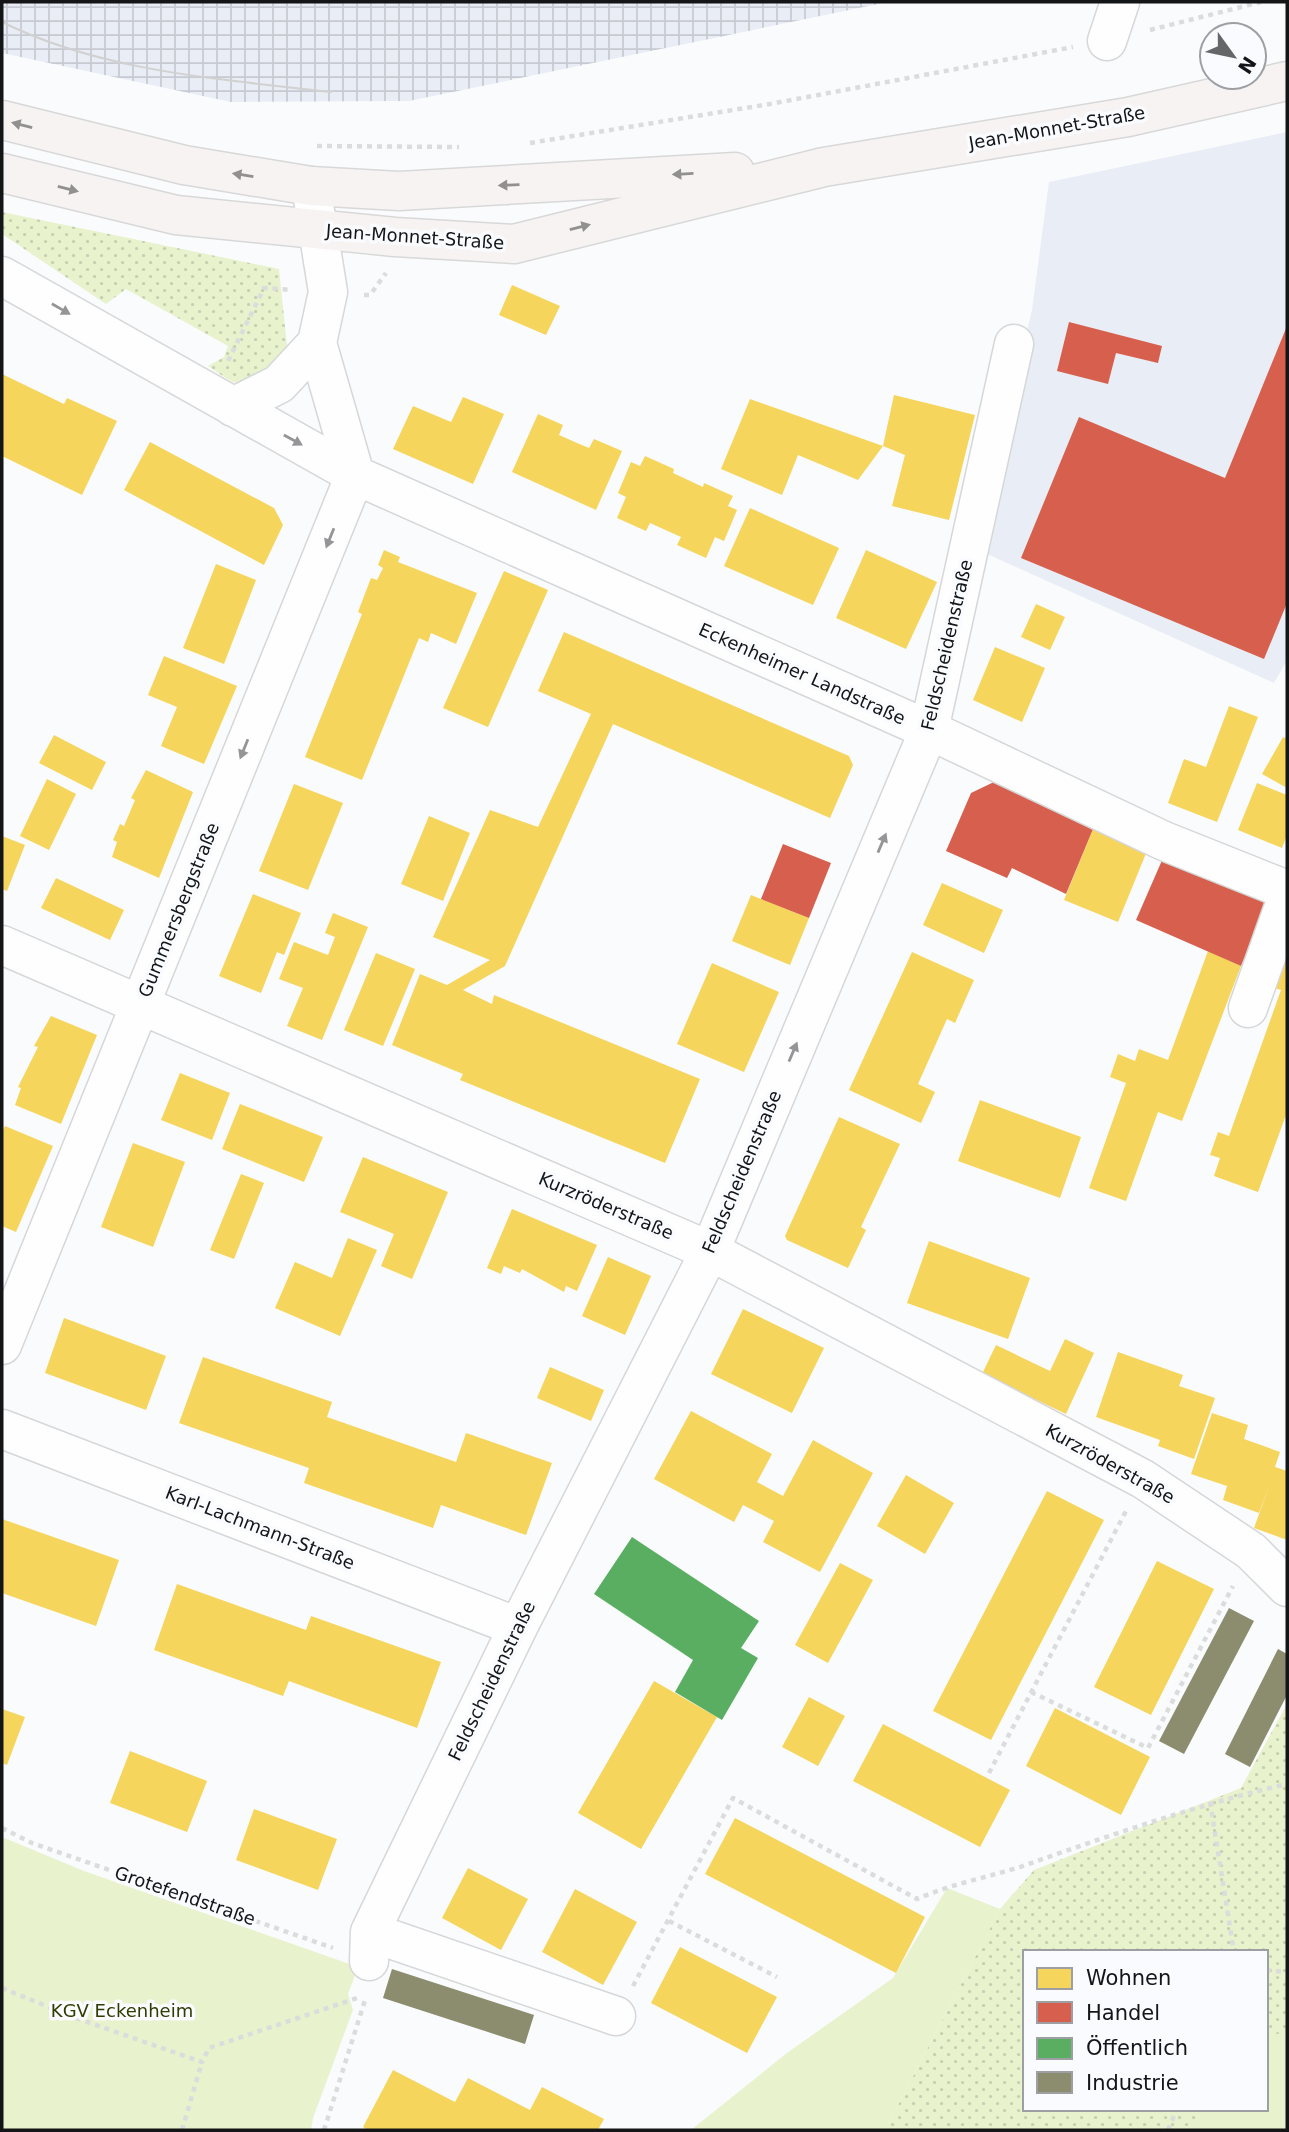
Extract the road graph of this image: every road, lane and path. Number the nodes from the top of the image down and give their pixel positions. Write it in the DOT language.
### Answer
graph roads {
  1 [pos="1121,2"];
  2 [pos="1261,2"];
  3 [pos="1107,41"];
  4 [pos="1287,81"];
  5 [pos="2,120"];
  6 [pos="524,144"];
  7 [pos="400,145"];
  8 [pos="469,148"];
  9 [pos="824,167"];
  10 [pos="2,173"];
  11 [pos="311,186"];
  12 [pos="319,230"];
  13 [pos="392,265"];
  14 [pos="2,276"];
  15 [pos="264,288"];
  16 [pos="370,295"];
  17 [pos="317,343"];
  18 [pos="1014,344"];
  19 [pos="228,362"];
  20 [pos="233,407"];
  21 [pos="355,475"];
  22 [pos="929,730"];
  23 [pos="1287,890"];
  24 [pos="1287,898"];
  25 [pos="2,945"];
  26 [pos="140,1006"];
  27 [pos="1248,1008"];
  28 [pos="710,1251"];
  29 [pos="2,1345"];
  30 [pos="2,1429"];
  31 [pos="1143,1479"];
  32 [pos="1251,1551"];
  33 [pos="1287,1587"];
  34 [pos="518,1627"];
  35 [pos="1031,1692"];
  36 [pos="989,1773"];
  37 [pos="1287,1784"];
  38 [pos="1210,1802"];
  39 [pos="2,1828"];
  40 [pos="669,1921"];
  41 [pos="370,1947"];
  42 [pos="1234,1950"];
  43 [pos="1268,1970"];
  44 [pos="1287,1972"];
  45 [pos="777,1977"];
  46 [pos="2,1987"];
  47 [pos="350,2001"];
  48 [pos="617,2016"];
  49 [pos="202,2062"];
  50 [pos="1176,2111"];
  51 [pos="182,2130"];
  52 [pos="324,2130"];
  53 [pos="1168,2130"];
  1 -- 3 [label="street"];
  2 -- 3 [label="path"];
  3 -- 6 [label="path"];
  4 -- 9 [label="main road, Jean-Monnet-Straße"];
  11 -- 5 [label="main road, Jean-Monnet-Straße, one-way"];
  7 -- 8 [label="path"];
  9 -- 11 [label="main road, Jean-Monnet-Straße, one-way"];
  12 -- 9 [label="main road, Jean-Monnet-Straße, one-way"];
  10 -- 12 [label="main road, Jean-Monnet-Straße, one-way"];
  11 -- 12 [label="street"];
  12 -- 17 [label="street"];
  13 -- 16 [label="path"];
  14 -- 20 [label="street, Eckenheimer Landstraße, one-way"];
  15 -- 19 [label="path"];
  17 -- 20 [label="street"];
  17 -- 21 [label="street"];
  18 -- 22 [label="street, Feldscheidenstraße"];
  20 -- 21 [label="street, Eckenheimer Landstraße, one-way"];
  21 -- 22 [label="street, Eckenheimer Landstraße"];
  21 -- 26 [label="street, Gummersbergstraße, one-way"];
  22 -- 23 [label="street, Eckenheimer Landstraße"];
  28 -- 22 [label="street, Feldscheidenstraße, one-way"];
  24 -- 27 [label="street"];
  25 -- 26 [label="street, Kurzröderstraße"];
  26 -- 28 [label="street, Kurzröderstraße"];
  26 -- 29 [label="street, Gummersbergstraße"];
  28 -- 31 [label="street, Kurzröderstraße"];
  28 -- 34 [label="street, Feldscheidenstraße"];
  30 -- 34 [label="street, Karl-Lachmann-Straße"];
  31 -- 32 [label="street, Kurzröderstraße"];
  31 -- 35 [label="path"];
  32 -- 33 [label="street, Kurzröderstraße"];
  32 -- 35 [label="path"];
  34 -- 41 [label="street, Feldscheidenstraße"];
  35 -- 36 [label="path"];
  37 -- 38 [label="path"];
  38 -- 40 [label="path"];
  38 -- 42 [label="path"];
  39 -- 41 [label="path, Grotefendstraße"];
  40 -- 45 [label="path"];
  40 -- 48 [label="path"];
  41 -- 48 [label="street"];
  41 -- 52 [label="path"];
  43 -- 44 [label="path"];
  46 -- 49 [label="path"];
  47 -- 49 [label="path"];
  49 -- 51 [label="path"];
  50 -- 53 [label="path"];
}
